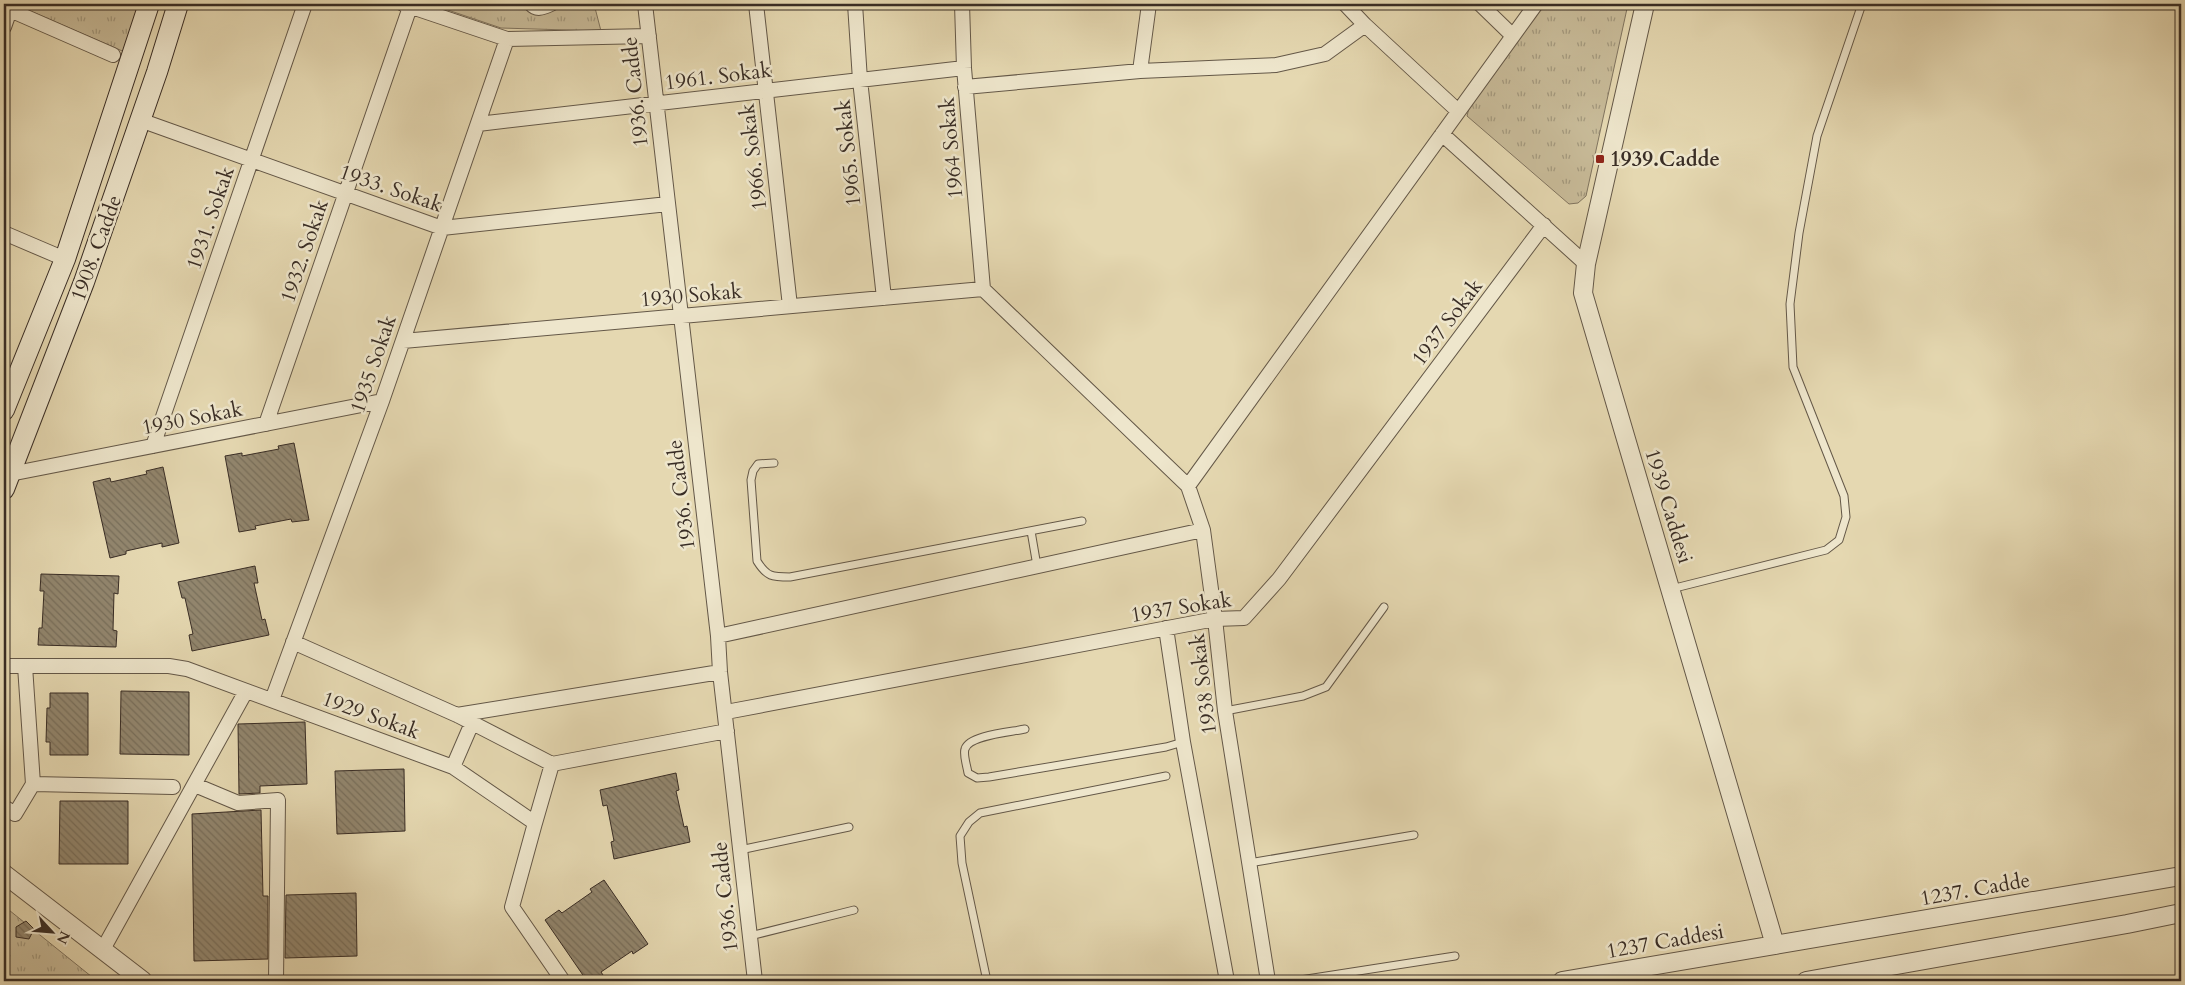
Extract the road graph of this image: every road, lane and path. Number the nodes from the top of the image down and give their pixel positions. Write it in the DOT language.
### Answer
graph roads {
  1 [pos="149,4"];
  2 [pos="178,4"];
  3 [pos="304,4"];
  4 [pos="531,4"];
  5 [pos="551,4"];
  6 [pos="645,4"];
  7 [pos="756,4"];
  8 [pos="855,4"];
  9 [pos="962,4"];
  10 [pos="1149,4"];
  11 [pos="1345,4"];
  12 [pos="1480,4"];
  13 [pos="1536,4"];
  14 [pos="1645,4"];
  15 [pos="1862,4"];
  16 [pos="406,5"];
  17 [pos="1365,26"];
  18 [pos="4,27"];
  19 [pos="649,36"];
  20 [pos="1513,36"];
  21 [pos="507,39"];
  22 [pos="113,55"];
  23 [pos="964,68"];
  24 [pos="1140,71"];
  25 [pos="860,80"];
  26 [pos="965,87"];
  27 [pos="766,91"];
  28 [pos="656,103"];
  29 [pos="1458,111"];
  30 [pos="140,120"];
  31 [pos="478,124"];
  32 [pos="1442,134"];
  33 [pos="251,160"];
  34 [pos="346,194"];
  35 [pos="668,204"];
  36 [pos="1544,225"];
  37 [pos="442,228"];
  38 [pos="4,233"];
  39 [pos="65,259"];
  40 [pos="1586,264"];
  41 [pos="983,289"];
  42 [pos="884,298"];
  43 [pos="790,306"];
  44 [pos="680,316"];
  45 [pos="403,341"];
  46 [pos="9,385"];
  47 [pos="382,401"];
  48 [pos="4,410"];
  49 [pos="266,424"];
  50 [pos="153,446"];
  51 [pos="774,463"];
  52 [pos="7,482"];
  53 [pos="1188,486"];
  54 [pos="1082,521"];
  55 [pos="1203,530"];
  56 [pos="1031,531"];
  57 [pos="1037,566"];
  58 [pos="1670,589"];
  59 [pos="1384,607"];
  60 [pos="1216,619"];
  61 [pos="1166,628"];
  62 [pos="718,636"];
  63 [pos="293,642"];
  64 [pos="4,666"];
  65 [pos="25,666"];
  66 [pos="720,672"];
  67 [pos="246,691"];
  68 [pos="272,700"];
  69 [pos="1225,711"];
  70 [pos="726,712"];
  71 [pos="457,715"];
  72 [pos="472,723"];
  73 [pos="1025,729"];
  74 [pos="727,731"];
  75 [pos="1183,742"];
  76 [pos="552,764"];
  77 [pos="453,767"];
  78 [pos="1166,776"];
  79 [pos="32,784"];
  80 [pos="195,785"];
  81 [pos="173,787"];
  82 [pos="4,807"];
  83 [pos="535,823"];
  84 [pos="849,827"];
  85 [pos="1414,835"];
  86 [pos="740,850"];
  87 [pos="1250,864"];
  88 [pos="4,874"];
  89 [pos="2181,876"];
  90 [pos="854,910"];
  91 [pos="2181,913"];
  92 [pos="750,936"];
  93 [pos="1775,945"];
  94 [pos="102,952"];
  95 [pos="1455,956"];
  96 [pos="143,981"];
  97 [pos="278,981"];
  98 [pos="562,981"];
  99 [pos="755,981"];
  100 [pos="988,981"];
  101 [pos="1227,981"];
  102 [pos="1268,981"];
  103 [pos="1294,981"];
  104 [pos="1562,981"];
  105 [pos="1806,981"];
  1 -- 39 [label="main road, 1908. Cadde"];
  2 -- 30 [label="main road, 1908. Cadde"];
  3 -- 33 [label="street, 1931. Sokak"];
  4 -- 5 [label="street"];
  6 -- 19 [label="street, 1936. Cadde"];
  7 -- 27 [label="street, 1966. Sokak"];
  8 -- 25 [label="street, 1965. Sokak"];
  9 -- 23 [label="street, 1964 Sokak"];
  10 -- 24 [label="street"];
  11 -- 17 [label="street"];
  12 -- 20 [label="street"];
  13 -- 20 [label="street"];
  14 -- 40 [label="street, 1939 Caddesi"];
  15 -- 58 [label="lane"];
  16 -- 21 [label="street"];
  16 -- 34 [label="street, 1932. Sokak"];
  17 -- 24 [label="street"];
  17 -- 29 [label="street"];
  18 -- 22 [label="street"];
  19 -- 21 [label="street"];
  19 -- 28 [label="street, 1936. Cadde"];
  20 -- 29 [label="street"];
  21 -- 31 [label="street, 1935 Sokak"];
  23 -- 25 [label="street, 1961. Sokak"];
  23 -- 26 [label="street, 1964 Sokak"];
  24 -- 26 [label="street"];
  25 -- 27 [label="street, 1961. Sokak"];
  25 -- 42 [label="street, 1965. Sokak"];
  26 -- 41 [label="street, 1964 Sokak"];
  27 -- 28 [label="street, 1961. Sokak"];
  27 -- 43 [label="street, 1966. Sokak"];
  28 -- 31 [label="street, 1961. Sokak"];
  28 -- 35 [label="street, 1936. Cadde"];
  29 -- 32 [label="street"];
  30 -- 33 [label="street, 1933. Sokak"];
  30 -- 52 [label="main road, 1908. Cadde"];
  31 -- 37 [label="street, 1935 Sokak"];
  32 -- 36 [label="street"];
  32 -- 53 [label="street"];
  33 -- 34 [label="street, 1933. Sokak"];
  33 -- 50 [label="street, 1931. Sokak"];
  34 -- 37 [label="street, 1933. Sokak"];
  34 -- 49 [label="street, 1932. Sokak"];
  35 -- 37 [label="street, 1933. Sokak"];
  35 -- 44 [label="street, 1936. Cadde"];
  36 -- 40 [label="street"];
  36 -- 60 [label="street, 1937 Sokak"];
  37 -- 45 [label="street, 1935 Sokak"];
  38 -- 39 [label="street"];
  39 -- 46 [label="main road, 1908. Cadde"];
  40 -- 58 [label="street, 1939 Caddesi"];
  41 -- 42 [label="street, 1930 Sokak"];
  41 -- 53 [label="street, 1938 Sokak"];
  42 -- 43 [label="street, 1930 Sokak"];
  43 -- 44 [label="street, 1930 Sokak"];
  44 -- 45 [label="street, 1930 Sokak"];
  44 -- 62 [label="street, 1936. Cadde"];
  45 -- 47 [label="street, 1935 Sokak"];
  46 -- 48 [label="main road, 1908. Cadde"];
  47 -- 49 [label="street, 1930 Sokak"];
  47 -- 63 [label="street, 1935 Sokak"];
  49 -- 50 [label="street, 1930 Sokak"];
  50 -- 52 [label="street, 1930 Sokak"];
  51 -- 56 [label="lane"];
  53 -- 55 [label="street, 1938 Sokak"];
  54 -- 56 [label="lane"];
  55 -- 57 [label="street"];
  55 -- 60 [label="street, 1938 Sokak"];
  56 -- 57 [label="lane"];
  57 -- 62 [label="street"];
  58 -- 93 [label="street, 1939 Caddesi"];
  59 -- 69 [label="lane"];
  60 -- 61 [label="street, 1937 Sokak"];
  60 -- 69 [label="street, 1938 Sokak"];
  61 -- 70 [label="street, 1937 Sokak"];
  61 -- 75 [label="street, 1938 Sokak"];
  62 -- 66 [label="street, 1936. Cadde"];
  63 -- 68 [label="street, 1935 Sokak"];
  63 -- 71 [label="street"];
  64 -- 65 [label="street, 1929 Sokak"];
  65 -- 67 [label="street, 1929 Sokak"];
  65 -- 79 [label="street"];
  66 -- 70 [label="street, 1936. Cadde"];
  66 -- 71 [label="street"];
  67 -- 68 [label="street, 1929 Sokak"];
  67 -- 80 [label="street"];
  68 -- 77 [label="street, 1929 Sokak"];
  69 -- 87 [label="street, 1938 Sokak"];
  70 -- 74 [label="street, 1936. Cadde"];
  71 -- 72 [label="street"];
  72 -- 76 [label="street"];
  72 -- 77 [label="street"];
  73 -- 75 [label="lane"];
  74 -- 76 [label="street"];
  74 -- 86 [label="street, 1936. Cadde"];
  75 -- 101 [label="street, 1938 Sokak"];
  76 -- 83 [label="street"];
  77 -- 83 [label="street, 1929 Sokak"];
  78 -- 100 [label="lane"];
  79 -- 81 [label="street"];
  79 -- 82 [label="street"];
  80 -- 94 [label="street"];
  80 -- 97 [label="street"];
  83 -- 98 [label="street"];
  84 -- 86 [label="lane"];
  85 -- 87 [label="lane"];
  86 -- 92 [label="street, 1936. Cadde"];
  87 -- 102 [label="street, 1938 Sokak"];
  88 -- 94 [label="street"];
  89 -- 93 [label="street, 1237. Cadde"];
  90 -- 92 [label="lane"];
  91 -- 105 [label="street"];
  92 -- 99 [label="street, 1936. Cadde"];
  93 -- 104 [label="street, 1237 Caddesi"];
  94 -- 96 [label="street"];
  95 -- 103 [label="lane"];
}
